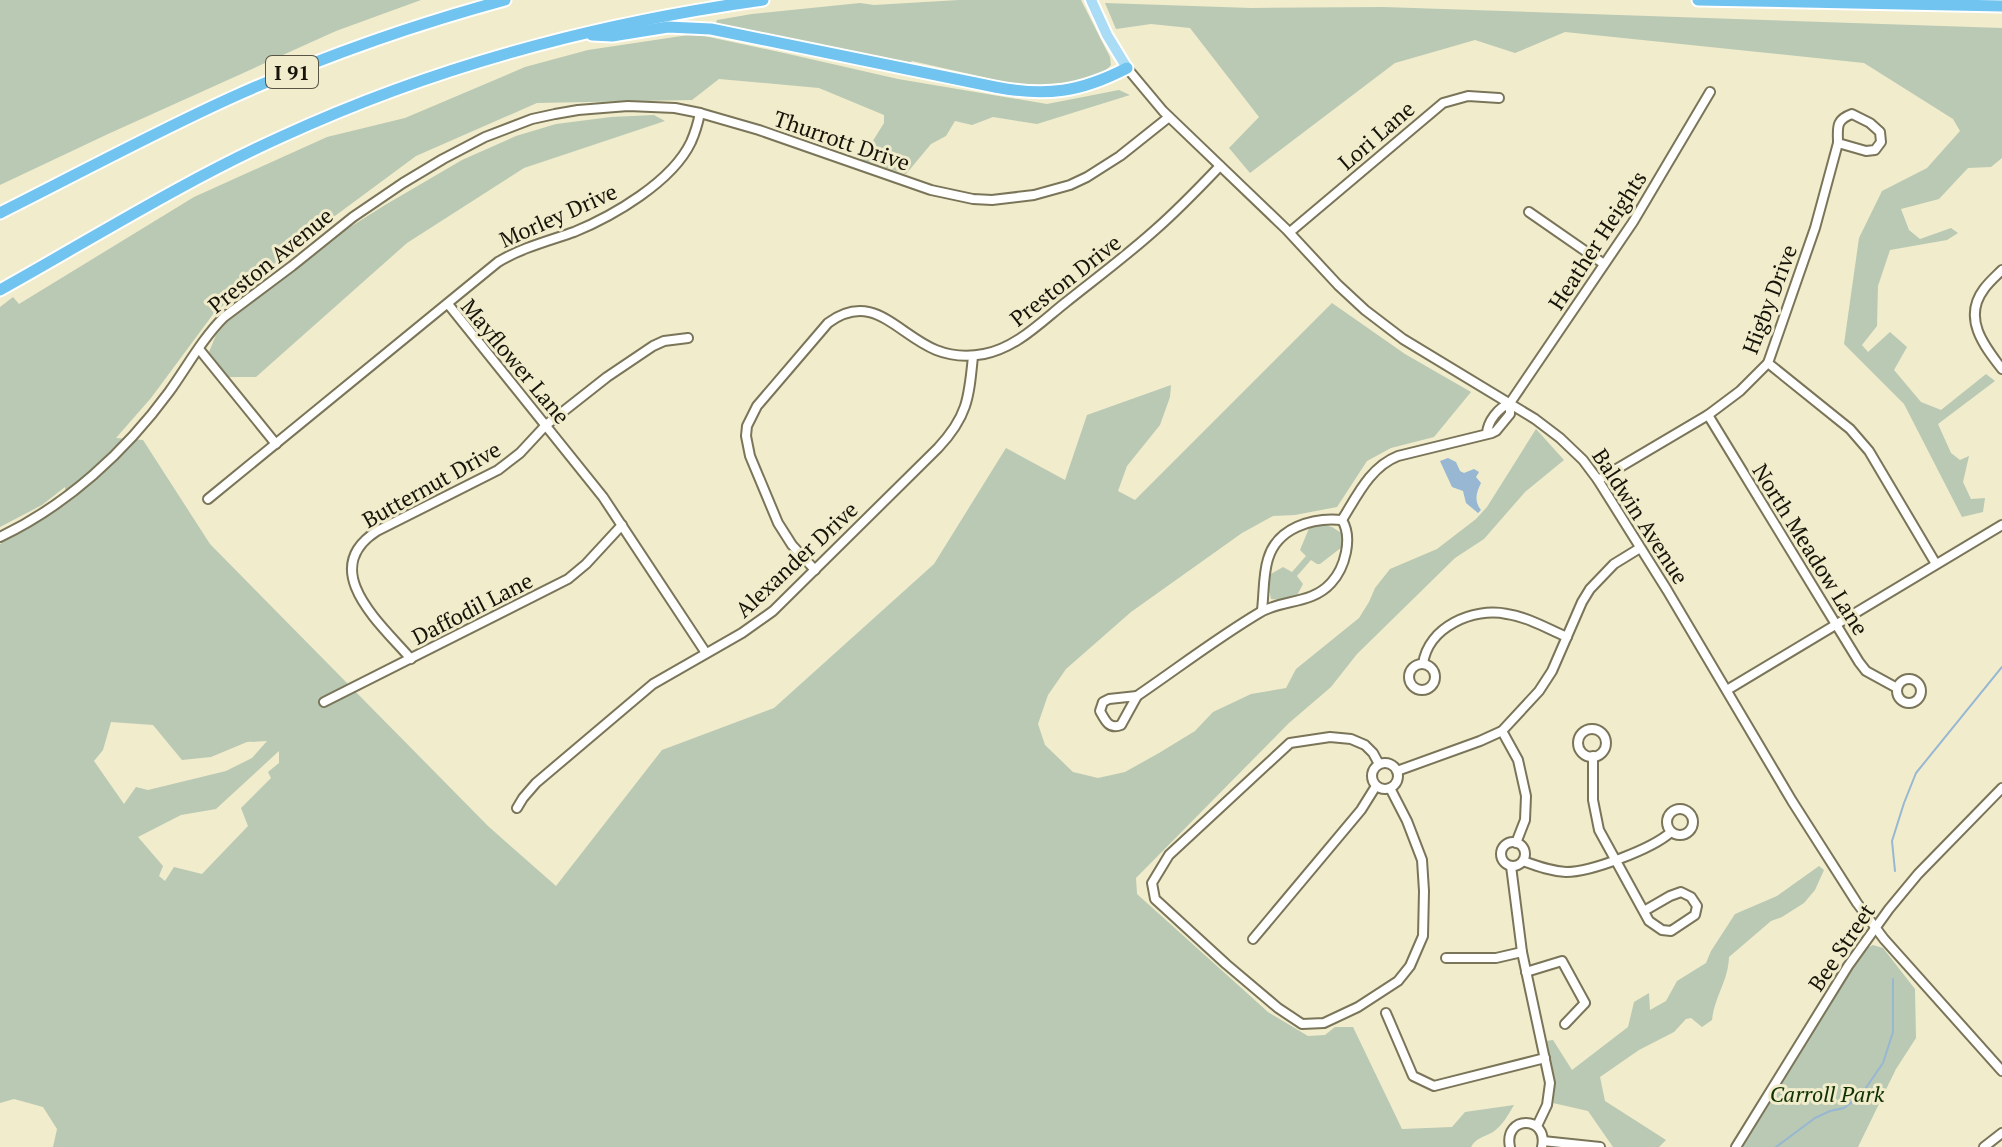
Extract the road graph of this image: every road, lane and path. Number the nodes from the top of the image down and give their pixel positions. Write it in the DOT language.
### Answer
graph roads {
  1 [pos="505,0"];
  2 [pos="763,0"];
  3 [pos="1091,0"];
  4 [pos="1698,0"];
  5 [pos="1977,6"];
  6 [pos="2002,6"];
  7 [pos="2002,15"];
  8 [pos="583,33"];
  9 [pos="1127,68"];
  10 [pos="1710,92"];
  11 [pos="1499,98"];
  12 [pos="700,113"];
  13 [pos="1169,117"];
  14 [pos="485,137"];
  15 [pos="1838,143"];
  16 [pos="1220,166"];
  17 [pos="1529,212"];
  18 [pos="0,213"];
  19 [pos="1290,232"];
  20 [pos="1604,264"];
  21 [pos="2002,270"];
  22 [pos="0,290"];
  23 [pos="448,304"];
  24 [pos="688,338"];
  25 [pos="199,349"];
  26 [pos="973,356"];
  27 [pos="1768,363"];
  28 [pos="2002,369"];
  29 [pos="1510,403"];
  30 [pos="1708,415"];
  31 [pos="546,425"];
  32 [pos="276,444"];
  33 [pos="1598,480"];
  34 [pos="208,499"];
  35 [pos="1342,520"];
  36 [pos="622,525"];
  37 [pos="2002,525"];
  38 [pos="0,537"];
  39 [pos="1640,548"];
  40 [pos="1936,564"];
  41 [pos="815,570"];
  42 [pos="1262,610"];
  43 [pos="1836,625"];
  44 [pos="1567,637"];
  45 [pos="706,653"];
  46 [pos="411,659"];
  47 [pos="1423,664"];
  48 [pos="1897,688"];
  49 [pos="1727,690"];
  50 [pos="1137,696"];
  51 [pos="324,702"];
  52 [pos="1502,731"];
  53 [pos="1593,756"];
  54 [pos="1379,764"];
  55 [pos="1397,771"];
  56 [pos="1376,786"];
  57 [pos="1390,788"];
  58 [pos="2002,788"];
  59 [pos="517,808"];
  60 [pos="1671,832"];
  61 [pos="1516,843"];
  62 [pos="1615,860"];
  63 [pos="1523,861"];
  64 [pos="1511,866"];
  65 [pos="1644,911"];
  66 [pos="1875,927"];
  67 [pos="1253,939"];
  68 [pos="1522,952"];
  69 [pos="1446,958"];
  70 [pos="1526,972"];
  71 [pos="1386,1013"];
  72 [pos="1565,1024"];
  73 [pos="1545,1058"];
  74 [pos="2002,1071"];
  75 [pos="1537,1126"];
  76 [pos="2002,1133"];
  77 [pos="1543,1144"];
  78 [pos="1510,1147"];
  79 [pos="1600,1147"];
  80 [pos="1736,1147"];
  81 [pos="1984,1147"];
  1 -- 18 [label="highway, I 91"];
  2 -- 8 [label="highway, I 91"];
  3 -- 9 [label="main road, Baldwin Avenue"];
  4 -- 5 [label="highway"];
  5 -- 6 [label="highway"];
  5 -- 7 [label="highway"];
  8 -- 9 [label="highway"];
  8 -- 22 [label="highway, I 91"];
  9 -- 13 [label="street, Baldwin Avenue"];
  10 -- 20 [label="street, Heather Heights"];
  11 -- 19 [label="street, Lori Lane"];
  12 -- 13 [label="street, Thurrott Drive"];
  12 -- 14 [label="street, Thurrott Drive"];
  12 -- 23 [label="street, Morley Drive"];
  13 -- 16 [label="street, Baldwin Avenue"];
  14 -- 25 [label="street, Preston Avenue"];
  15 -- 15 [label="street, Higby Drive"];
  15 -- 27 [label="street, Higby Drive"];
  16 -- 19 [label="street, Baldwin Avenue"];
  16 -- 26 [label="street, Preston Drive"];
  17 -- 20 [label="street"];
  19 -- 29 [label="street, Baldwin Avenue"];
  20 -- 29 [label="street, Heather Heights"];
  21 -- 28 [label="street"];
  23 -- 31 [label="street, Mayflower Lane"];
  23 -- 32 [label="street, Mayflower Lane"];
  24 -- 31 [label="street, Butternut Drive"];
  25 -- 32 [label="street"];
  25 -- 38 [label="street, Preston Avenue"];
  26 -- 41 [label="street, Alexander Drive"];
  26 -- 41 [label="street, Preston Drive"];
  27 -- 30 [label="street, Higby Drive"];
  27 -- 40 [label="street"];
  29 -- 33 [label="street, Baldwin Avenue"];
  29 -- 35 [label="street, Heather Heights"];
  30 -- 33 [label="street, Higby Drive"];
  30 -- 43 [label="street, North Meadow Lane"];
  31 -- 36 [label="street, Mayflower Lane"];
  31 -- 46 [label="street, Butternut Drive"];
  32 -- 34 [label="street, Mayflower Lane"];
  33 -- 39 [label="street, Baldwin Avenue"];
  35 -- 42 [label="street"];
  35 -- 42 [label="street"];
  36 -- 45 [label="street, Mayflower Lane"];
  36 -- 46 [label="street, Daffodil Lane"];
  37 -- 40 [label="street"];
  39 -- 44 [label="street"];
  39 -- 49 [label="street, Baldwin Avenue"];
  40 -- 43 [label="street"];
  41 -- 45 [label="street, Alexander Drive"];
  42 -- 50 [label="street"];
  43 -- 48 [label="street, North Meadow Lane"];
  43 -- 49 [label="street"];
  44 -- 47 [label="street"];
  44 -- 52 [label="street"];
  45 -- 59 [label="street, Alexander Drive"];
  46 -- 51 [label="street, Daffodil Lane"];
  49 -- 66 [label="street, Baldwin Avenue"];
  50 -- 50 [label="street"];
  52 -- 55 [label="street"];
  52 -- 61 [label="street"];
  53 -- 62 [label="street"];
  54 -- 55 [label="street"];
  54 -- 56 [label="street"];
  54 -- 57 [label="street"];
  55 -- 57 [label="street"];
  56 -- 57 [label="street"];
  56 -- 67 [label="street"];
  58 -- 66 [label="street, Bee Street"];
  60 -- 62 [label="street"];
  61 -- 63 [label="street"];
  61 -- 64 [label="street"];
  62 -- 63 [label="street"];
  62 -- 65 [label="street"];
  63 -- 64 [label="street"];
  64 -- 68 [label="street"];
  65 -- 65 [label="street"];
  66 -- 74 [label="street, Baldwin Avenue"];
  66 -- 80 [label="street, Bee Street"];
  68 -- 69 [label="street"];
  68 -- 70 [label="street"];
  70 -- 72 [label="street"];
  70 -- 73 [label="street"];
  71 -- 73 [label="street"];
  73 -- 75 [label="street"];
  75 -- 77 [label="street"];
  75 -- 78 [label="street"];
  76 -- 81 [label="street"];
  77 -- 79 [label="street"];
}
